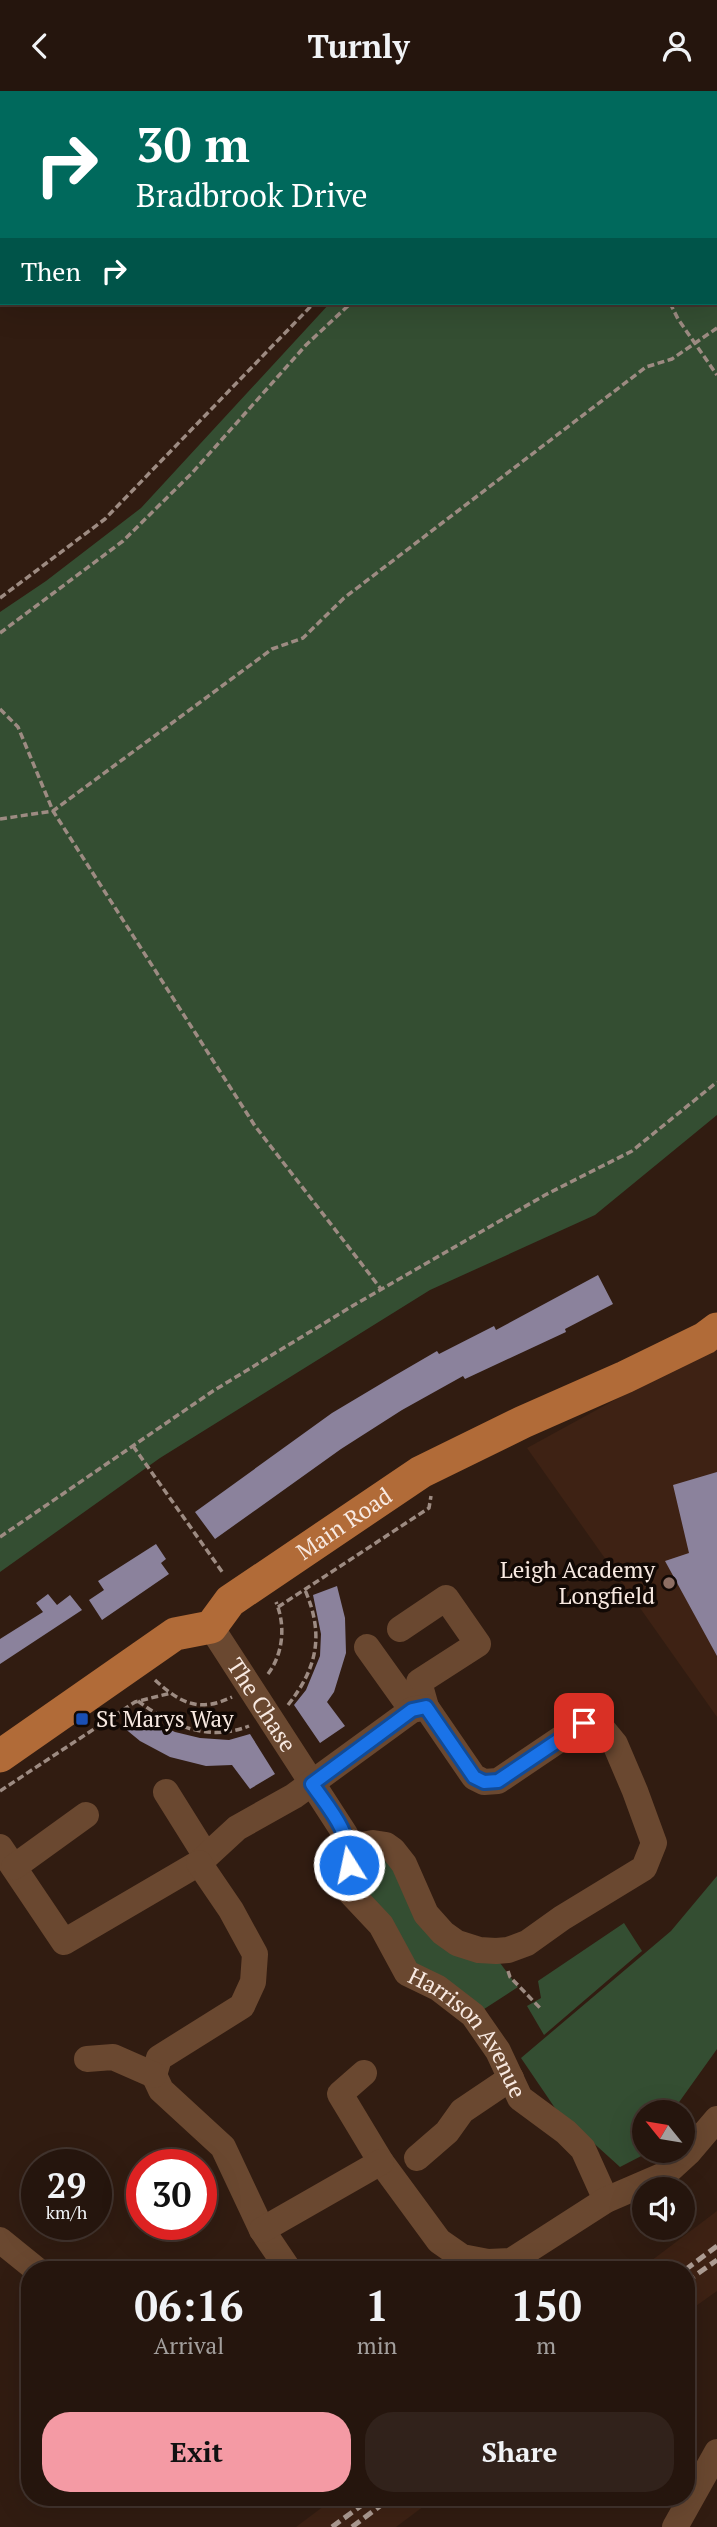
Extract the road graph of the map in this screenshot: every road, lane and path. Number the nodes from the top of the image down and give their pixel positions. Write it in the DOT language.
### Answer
graph roads {
  1 [pos="312,305"];
  2 [pos="349,305"];
  3 [pos="671,305"];
  4 [pos="717,328"];
  5 [pos="694,344"];
  6 [pos="717,375"];
  7 [pos="0,598"];
  8 [pos="0,633"];
  9 [pos="0,709"];
  10 [pos="53,811"];
  11 [pos="0,819"];
  12 [pos="717,1082"];
  13 [pos="381,1289"];
  14 [pos="717,1329"];
  15 [pos="133,1446"];
  16 [pos="434,1466"];
  17 [pos="0,1537"];
  18 [pos="305,1590"];
  19 [pos="239,1595"];
  20 [pos="278,1607"];
  21 [pos="211,1627"];
  22 [pos="400,1629"];
  23 [pos="367,1647"];
  24 [pos="171,1693"];
  25 [pos="230,1697"];
  26 [pos="279,1697"];
  27 [pos="138,1701"];
  28 [pos="237,1707"];
  29 [pos="419,1708"];
  30 [pos="243,1717"];
  31 [pos="0,1756"];
  32 [pos="312,1784"];
  33 [pos="0,1791"];
  34 [pos="166,1792"];
  35 [pos="86,1815"];
  36 [pos="350,1847"];
  37 [pos="7,1857"];
  38 [pos="203,1860"];
  39 [pos="496,1951"];
  40 [pos="541,2009"];
  41 [pos="87,2059"];
  42 [pos="364,2074"];
  43 [pos="154,2075"];
  44 [pos="511,2078"];
  45 [pos="717,2119"];
  46 [pos="417,2158"];
  47 [pos="381,2162"];
  48 [pos="606,2200"];
  49 [pos="262,2230"];
  50 [pos="0,2240"];
  51 [pos="26,2261"];
  52 [pos="283,2261"];
  53 [pos="483,2261"];
  54 [pos="511,2261"];
  55 [pos="717,2452"];
  56 [pos="695,2491"];
  57 [pos="687,2506"];
  58 [pos="675,2527"];
  1 -- 7 [label="path"];
  2 -- 8 [label="path"];
  3 -- 5 [label="path"];
  4 -- 5 [label="path"];
  5 -- 6 [label="path"];
  5 -- 10 [label="path"];
  9 -- 10 [label="path"];
  10 -- 11 [label="path"];
  10 -- 13 [label="path"];
  12 -- 13 [label="path"];
  13 -- 15 [label="path"];
  14 -- 16 [label="main road, Main Road"];
  15 -- 17 [label="path"];
  15 -- 19 [label="path"];
  16 -- 18 [label="path"];
  16 -- 19 [label="main road, Main Road"];
  18 -- 20 [label="path"];
  18 -- 26 [label="path"];
  19 -- 21 [label="main road, Main Road"];
  21 -- 31 [label="main road"];
  21 -- 32 [label="street, The Chase"];
  22 -- 29 [label="street"];
  23 -- 29 [label="street"];
  24 -- 27 [label="path"];
  25 -- 28 [label="path"];
  27 -- 30 [label="path"];
  27 -- 33 [label="path"];
  29 -- 32 [label="street"];
  29 -- 39 [label="street"];
  32 -- 36 [label="street"];
  32 -- 38 [label="street"];
  34 -- 38 [label="street"];
  35 -- 37 [label="street"];
  36 -- 39 [label="street"];
  36 -- 44 [label="street, Harrison Avenue"];
  37 -- 38 [label="street"];
  38 -- 43 [label="street"];
  39 -- 40 [label="path"];
  41 -- 43 [label="street"];
  42 -- 47 [label="street"];
  43 -- 49 [label="street"];
  44 -- 46 [label="street"];
  44 -- 48 [label="street, Harrison Avenue"];
  45 -- 48 [label="street"];
  47 -- 49 [label="street"];
  47 -- 53 [label="street"];
  48 -- 54 [label="street"];
  49 -- 52 [label="street"];
  50 -- 51 [label="street"];
  55 -- 56 [label="street"];
  57 -- 58 [label="street"];
}
